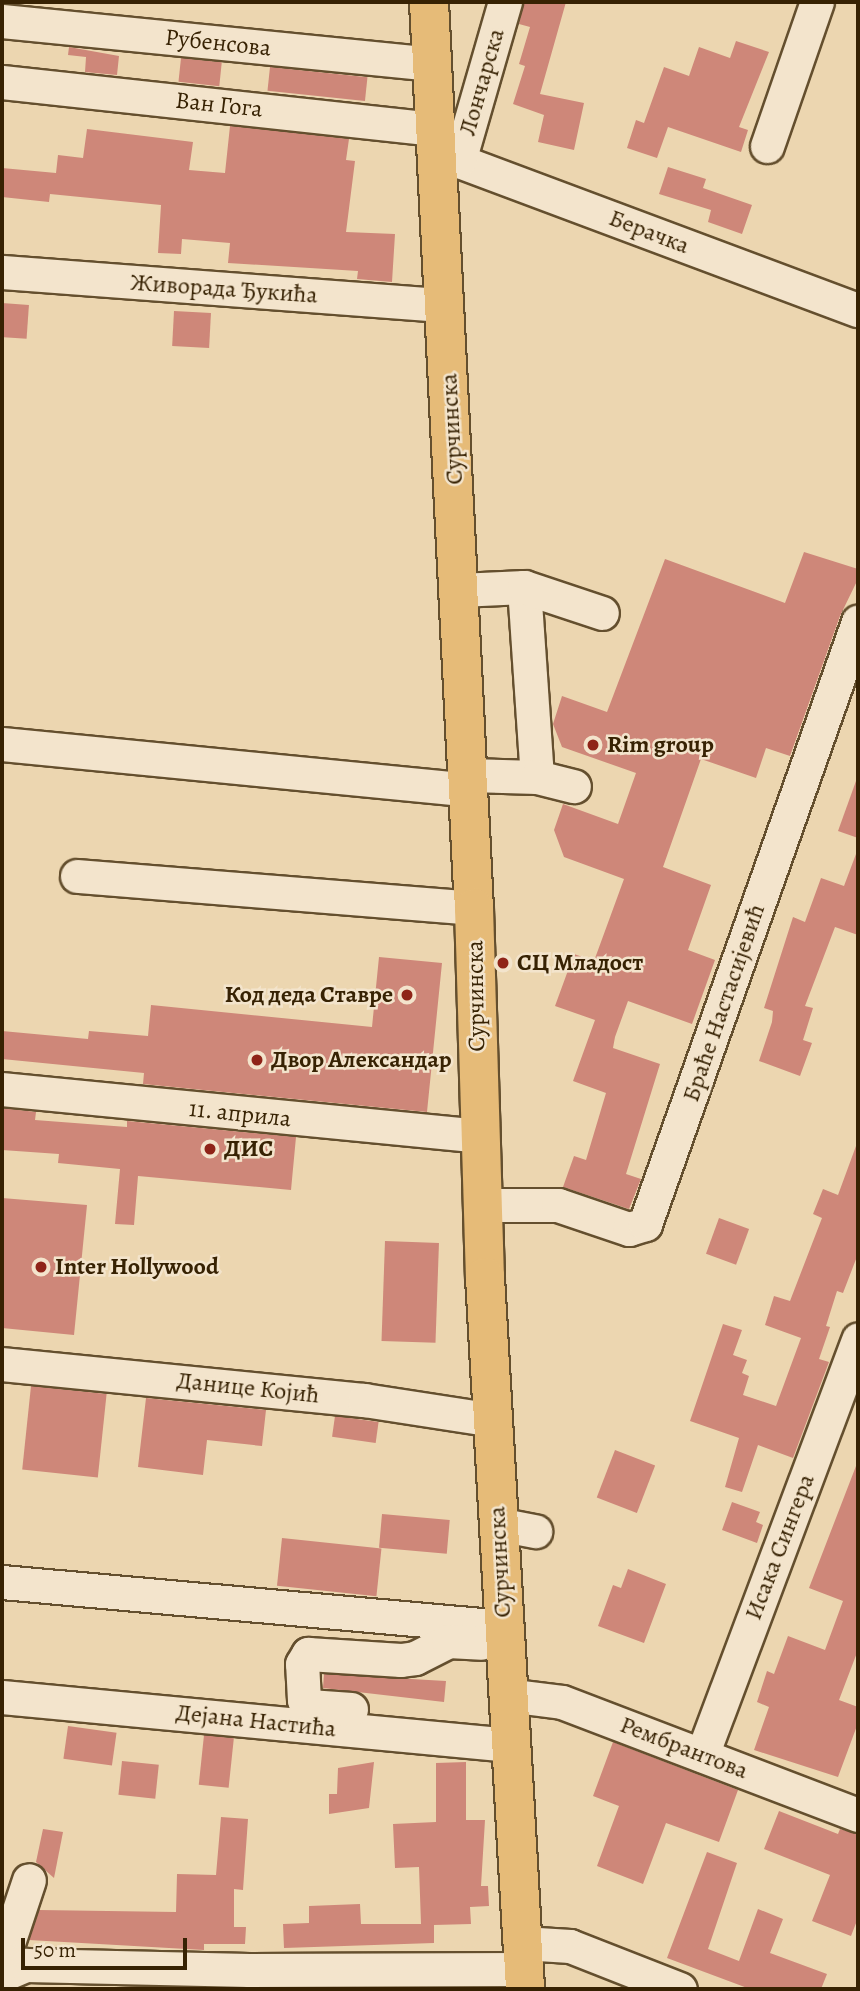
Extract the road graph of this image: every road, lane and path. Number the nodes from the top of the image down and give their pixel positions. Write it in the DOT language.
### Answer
graph roads {
  1 [pos="429,2"];
  2 [pos="505,2"];
  3 [pos="817,2"];
  4 [pos="2,21"];
  5 [pos="433,64"];
  6 [pos="2,82"];
  7 [pos="767,146"];
  8 [pos="445,150"];
  9 [pos="2,272"];
  10 [pos="446,305"];
  11 [pos="858,310"];
  12 [pos="524,587"];
  13 [pos="459,590"];
  14 [pos="602,613"];
  15 [pos="858,622"];
  16 [pos="2,744"];
  17 [pos="537,777"];
  18 [pos="468,782"];
  19 [pos="574,786"];
  20 [pos="77,876"];
  21 [pos="474,908"];
  22 [pos="2,1089"];
  23 [pos="479,1136"];
  24 [pos="483,1205"];
  25 [pos="858,1339"];
  26 [pos="2,1364"];
  27 [pos="493,1420"];
  28 [pos="2,1582"];
  29 [pos="504,1636"];
  30 [pos="2,1696"];
  31 [pos="508,1722"];
  32 [pos="702,1755"];
  33 [pos="858,1815"];
  34 [pos="29,1880"];
  35 [pos="2,1961"];
  36 [pos="524,1967"];
  37 [pos="2,1975"];
  38 [pos="245,1980"];
  39 [pos="357,1980"];
  40 [pos="680,1989"];
  1 -- 5 [label="main road, Сурчинска"];
  2 -- 8 [label="street, Лончарска"];
  3 -- 7 [label="street"];
  4 -- 5 [label="street, Рубенсова"];
  5 -- 8 [label="main road, Сурчинска"];
  6 -- 8 [label="street, Ван Гога"];
  8 -- 10 [label="main road, Сурчинска"];
  8 -- 11 [label="street, Берачка"];
  9 -- 10 [label="street, Живорада Ђукића"];
  10 -- 13 [label="main road, Сурчинска"];
  12 -- 13 [label="street"];
  12 -- 14 [label="street"];
  12 -- 17 [label="street"];
  13 -- 18 [label="main road, Сурчинска"];
  15 -- 24 [label="street, Браће Настасијевић"];
  16 -- 18 [label="street"];
  17 -- 18 [label="street"];
  17 -- 19 [label="street"];
  18 -- 21 [label="main road, Сурчинска"];
  20 -- 21 [label="street"];
  21 -- 23 [label="main road, Сурчинска"];
  22 -- 23 [label="street, 11. априла"];
  23 -- 24 [label="main road, Сурчинска"];
  24 -- 27 [label="main road, Сурчинска"];
  25 -- 32 [label="street, Исака Сингера"];
  26 -- 27 [label="street, Данице Којић"];
  27 -- 29 [label="main road, Сурчинска"];
  28 -- 29 [label="street"];
  29 -- 31 [label="main road, Сурчинска"];
  29 -- 31 [label="street"];
  30 -- 31 [label="street, Дејана Настића"];
  31 -- 32 [label="street, Рембрантова"];
  31 -- 36 [label="main road, Сурчинска"];
  32 -- 33 [label="street, Рембрантова"];
  34 -- 35 [label="street"];
  36 -- 39 [label="street"];
  36 -- 40 [label="street"];
  37 -- 38 [label="street"];
  38 -- 39 [label="street"];
}
